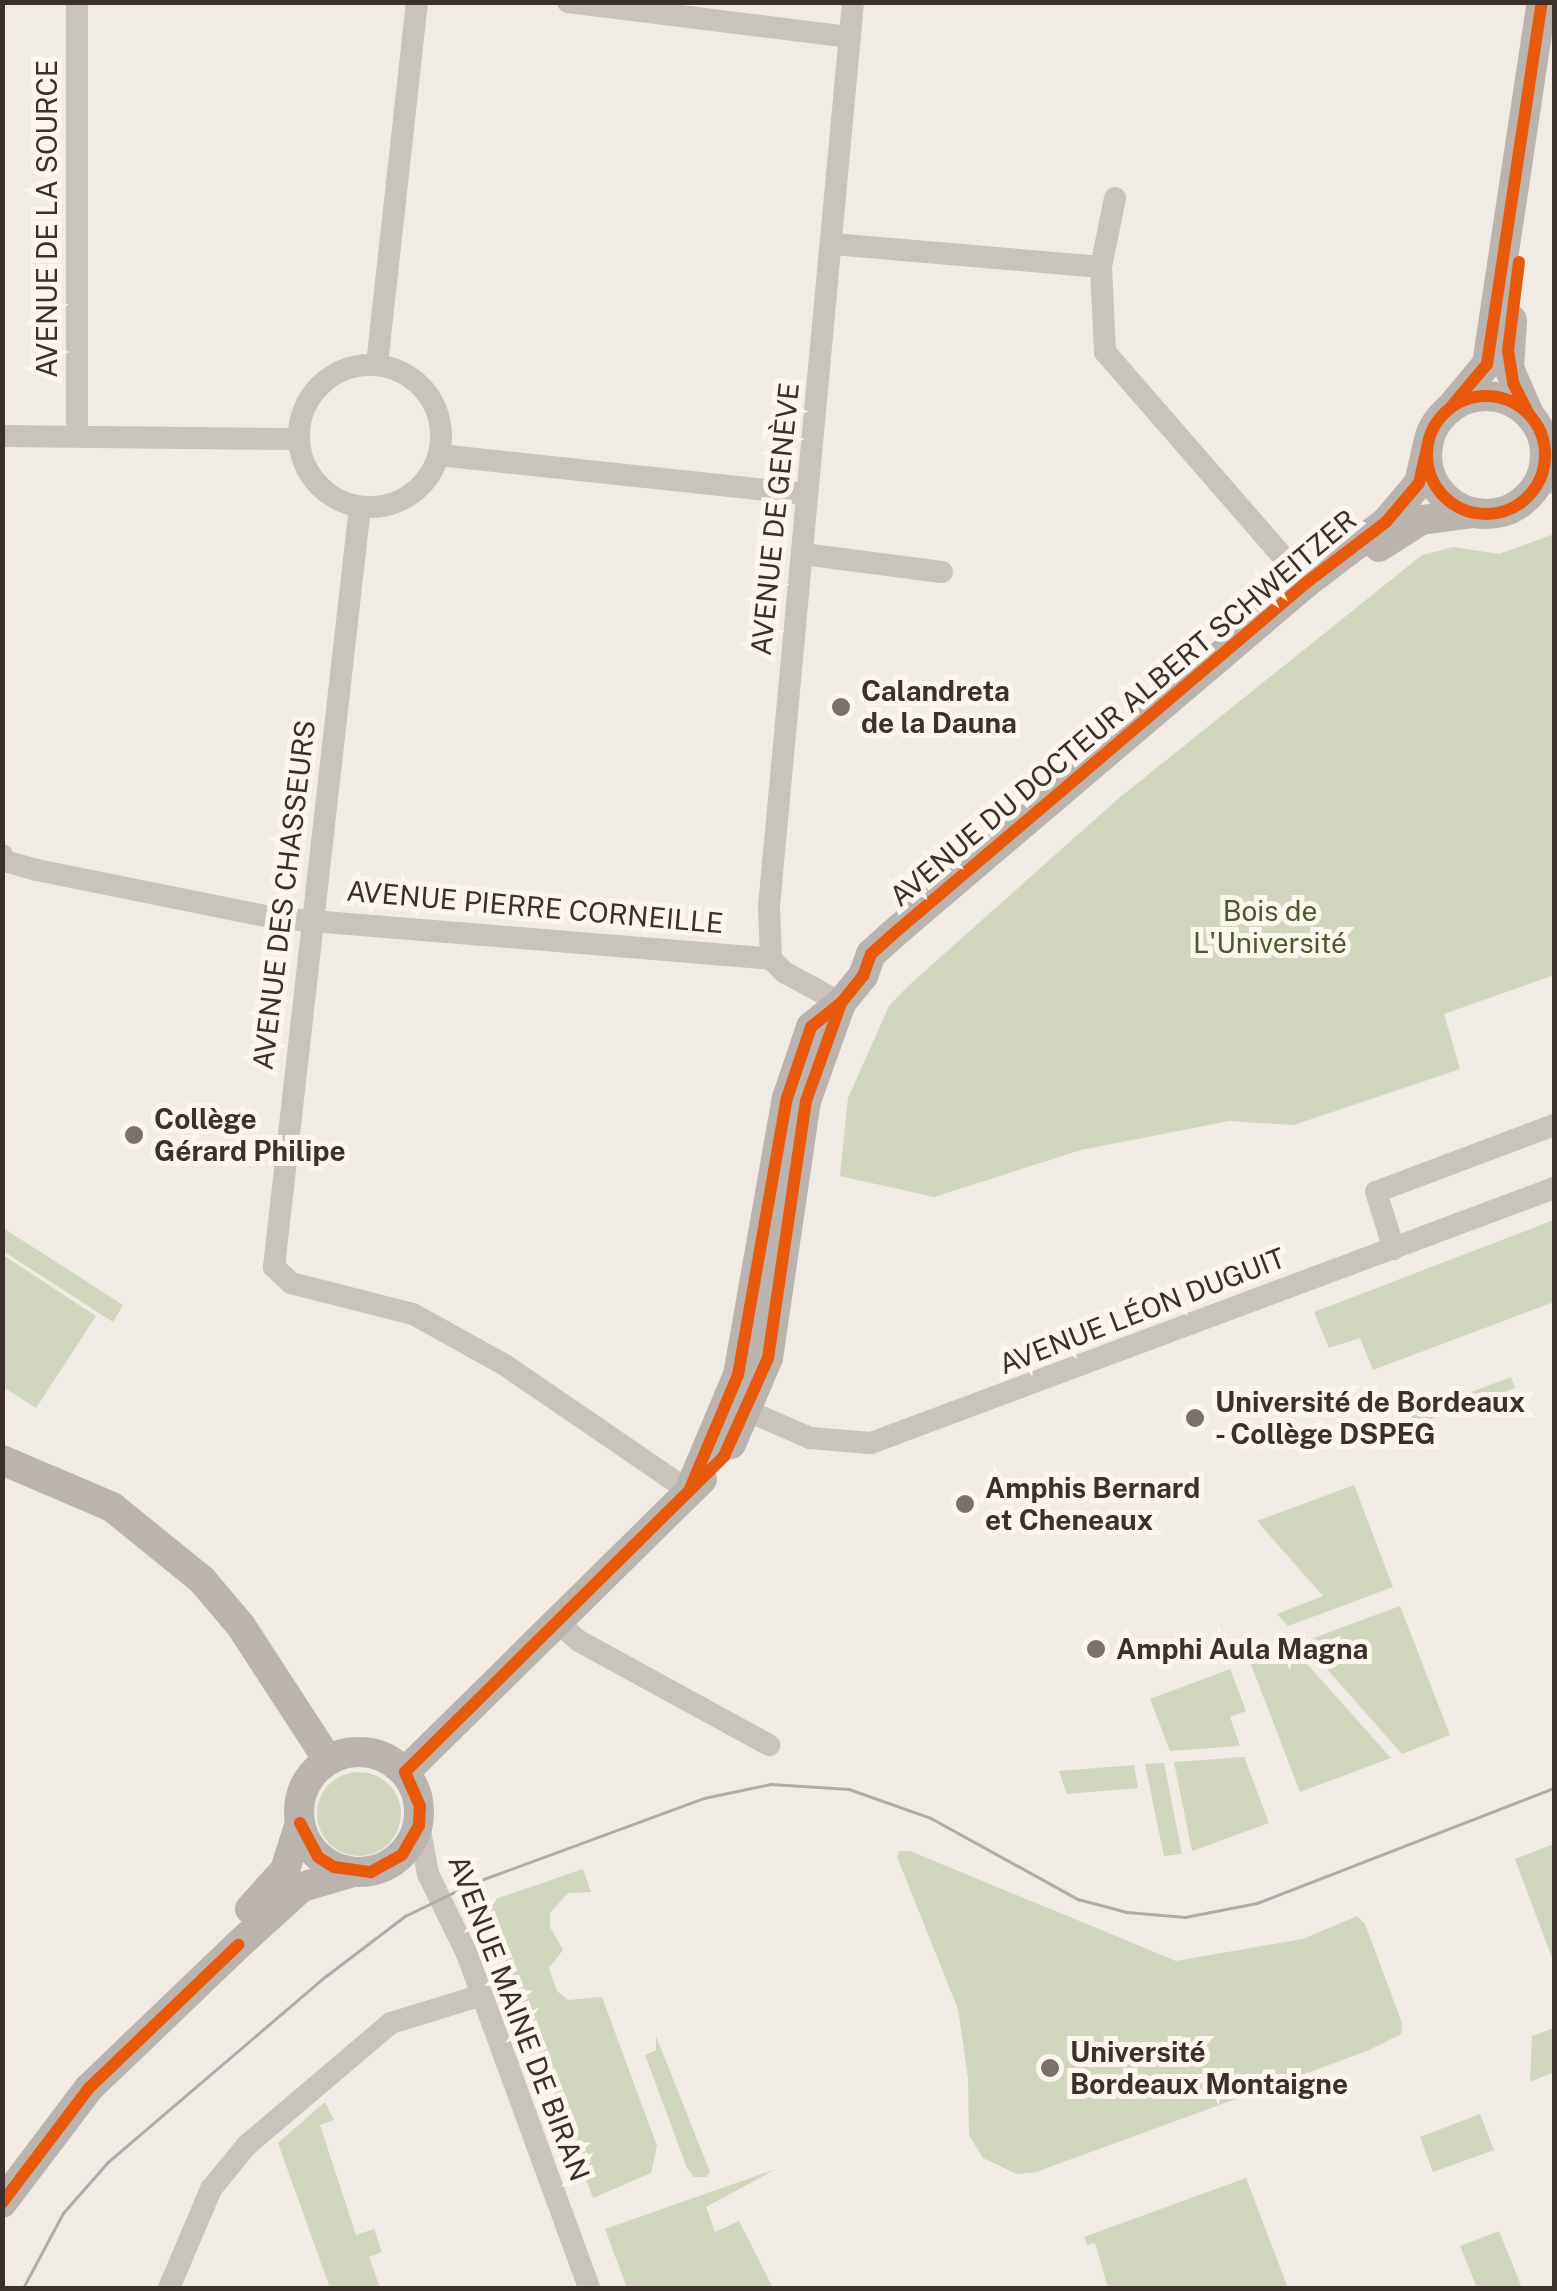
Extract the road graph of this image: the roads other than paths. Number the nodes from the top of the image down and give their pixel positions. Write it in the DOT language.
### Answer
graph roads {
  1 [pos="77,2"];
  2 [pos="416,2"];
  3 [pos="568,2"];
  4 [pos="853,2"];
  5 [pos="1542,2"];
  6 [pos="1554,10"];
  7 [pos="850,37"];
  8 [pos="1115,198"];
  9 [pos="833,244"];
  10 [pos="1101,267"];
  11 [pos="377,364"];
  12 [pos="1452,407"];
  13 [pos="1528,412"];
  14 [pos="2,436"];
  15 [pos="78,436"];
  16 [pos="298,439"];
  17 [pos="1427,447"];
  18 [pos="439,456"];
  19 [pos="1548,480"];
  20 [pos="806,494"];
  21 [pos="360,507"];
  22 [pos="1472,513"];
  23 [pos="802,554"];
  24 [pos="942,572"];
  25 [pos="1306,583"];
  26 [pos="2,856"];
  27 [pos="313,919"];
  28 [pos="771,959"];
  29 [pos="863,976"];
  30 [pos="841,1002"];
  31 [pos="1554,1125"];
  32 [pos="1554,1188"];
  33 [pos="1394,1249"];
  34 [pos="748,1410"];
  35 [pos="2,1460"];
  36 [pos="689,1491"];
  37 [pos="557,1622"];
  38 [pos="769,1745"];
  39 [pos="328,1760"];
  40 [pos="404,1772"];
  41 [pos="300,1822"];
  42 [pos="419,1825"];
  43 [pos="353,1872"];
  44 [pos="479,1996"];
  45 [pos="2,2173"];
  46 [pos="2,2203"];
  47 [pos="169,2288"];
  48 [pos="589,2288"];
  1 -- 15 [label="street, AVENUE DE LA SOURCE"];
  2 -- 11 [label="street"];
  3 -- 7 [label="street"];
  4 -- 7 [label="street, AVENUE DE GENÈVE"];
  5 -- 12 [label="main road"];
  6 -- 13 [label="main road"];
  7 -- 9 [label="street, AVENUE DE GENÈVE"];
  8 -- 10 [label="street"];
  9 -- 10 [label="street"];
  9 -- 20 [label="street, AVENUE DE GENÈVE"];
  10 -- 25 [label="street"];
  11 -- 16 [label="street"];
  11 -- 18 [label="street"];
  12 -- 13 [label="main road"];
  12 -- 17 [label="main road"];
  13 -- 19 [label="main road"];
  14 -- 15 [label="street"];
  15 -- 16 [label="street"];
  16 -- 21 [label="street"];
  17 -- 22 [label="main road"];
  17 -- 25 [label="main road, AVENUE DU DOCTEUR ALBERT SCHWEITZER"];
  18 -- 20 [label="street"];
  18 -- 21 [label="street"];
  19 -- 22 [label="main road"];
  20 -- 23 [label="street, AVENUE DE GENÈVE"];
  21 -- 27 [label="street, AVENUE DES CHASSEURS"];
  22 -- 29 [label="main road, AVENUE DU DOCTEUR ALBERT SCHWEITZER"];
  23 -- 24 [label="street"];
  23 -- 28 [label="street, AVENUE DE GENÈVE"];
  25 -- 29 [label="main road, AVENUE DU DOCTEUR ALBERT SCHWEITZER"];
  26 -- 27 [label="street, AVENUE PIERRE CORNEILLE"];
  27 -- 28 [label="street, AVENUE PIERRE CORNEILLE"];
  27 -- 36 [label="street, AVENUE DES CHASSEURS"];
  28 -- 30 [label="street"];
  29 -- 30 [label="main road, AVENUE DU DOCTEUR ALBERT SCHWEITZER"];
  30 -- 34 [label="main road, AVENUE DU DOCTEUR ALBERT SCHWEITZER"];
  30 -- 36 [label="main road, AVENUE DU DOCTEUR ALBERT SCHWEITZER"];
  31 -- 33 [label="street"];
  32 -- 33 [label="street, AVENUE LÉON DUGUIT"];
  33 -- 34 [label="street, AVENUE LÉON DUGUIT"];
  34 -- 36 [label="main road, AVENUE DU DOCTEUR ALBERT SCHWEITZER"];
  35 -- 39 [label="main road"];
  36 -- 37 [label="main road, AVENUE DU DOCTEUR ALBERT SCHWEITZER"];
  37 -- 38 [label="street"];
  37 -- 40 [label="main road, AVENUE DU DOCTEUR ALBERT SCHWEITZER"];
  39 -- 40 [label="main road"];
  39 -- 41 [label="main road"];
  40 -- 42 [label="main road"];
  41 -- 43 [label="main road"];
  41 -- 45 [label="main road"];
  42 -- 43 [label="main road"];
  42 -- 44 [label="street, AVENUE MAINE DE BIRAN"];
  43 -- 46 [label="main road"];
  44 -- 47 [label="street"];
  44 -- 48 [label="street, AVENUE MAINE DE BIRAN"];
}
